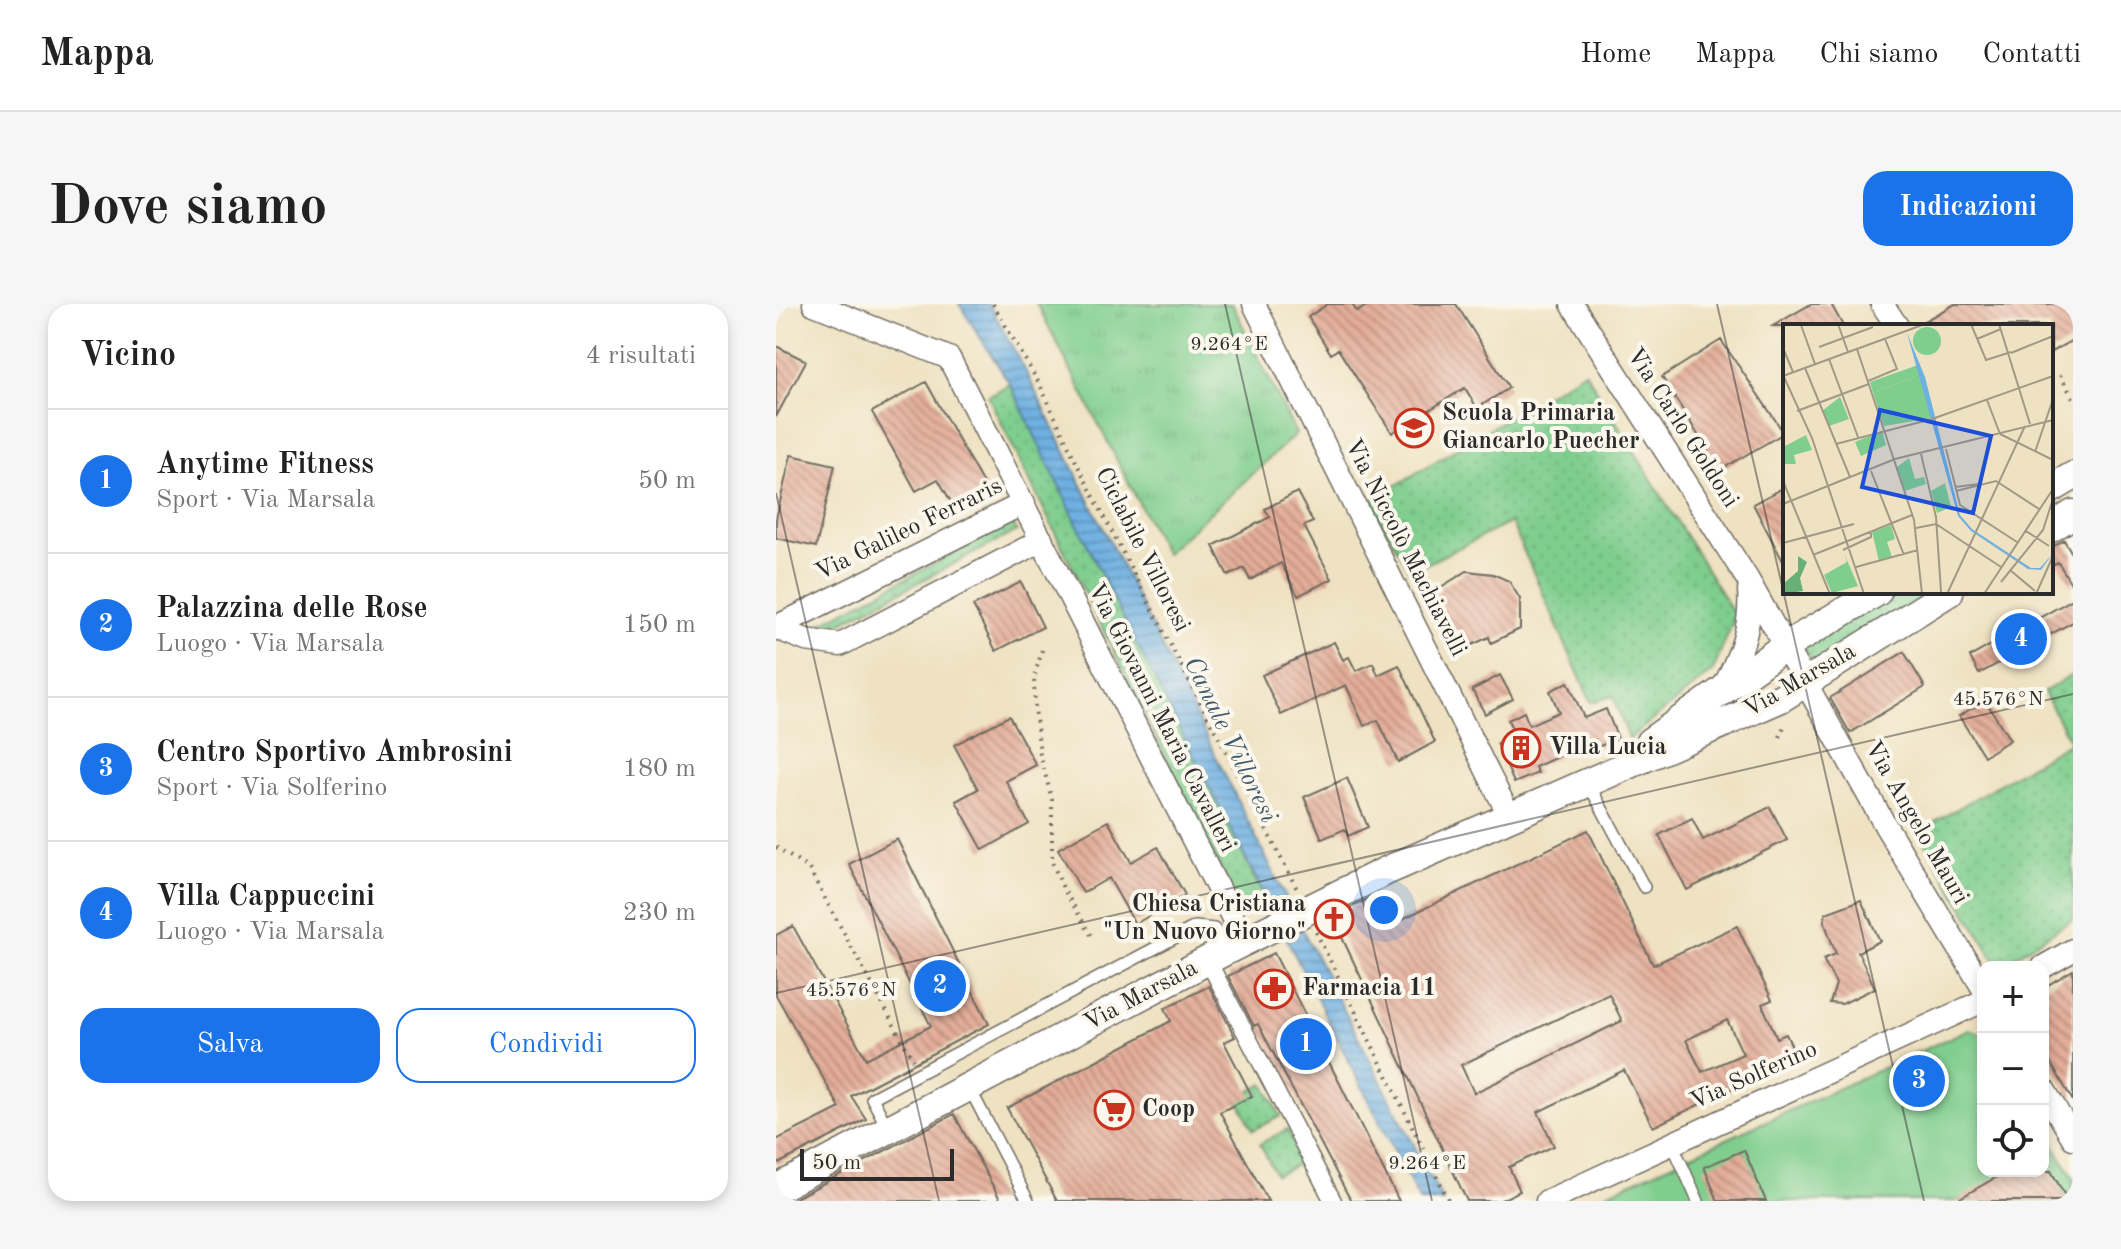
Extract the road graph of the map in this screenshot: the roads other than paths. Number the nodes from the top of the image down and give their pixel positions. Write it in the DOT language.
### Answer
graph roads {
  1 [pos="814,304"];
  2 [pos="1254,304"];
  3 [pos="1572,304"];
  4 [pos="1882,304"];
  5 [pos="1896,324"];
  6 [pos="2073,476"];
  7 [pos="2053,488"];
  8 [pos="1028,510"];
  9 [pos="2073,514"];
  10 [pos="2053,527"];
  11 [pos="1042,540"];
  12 [pos="1748,580"];
  13 [pos="1874,594"];
  14 [pos="1946,594"];
  15 [pos="776,628"];
  16 [pos="1784,647"];
  17 [pos="1805,683"];
  18 [pos="1722,692"];
  19 [pos="1594,779"];
  20 [pos="1509,815"];
  21 [pos="1644,887"];
  22 [pos="2073,950"];
  23 [pos="1227,951"];
  24 [pos="2049,964"];
  25 [pos="1977,978"];
  26 [pos="1977,1004"];
  27 [pos="969,1087"];
  28 [pos="2049,1098"];
  29 [pos="888,1129"];
  30 [pos="2073,1138"];
  31 [pos="1672,1142"];
  32 [pos="776,1189"];
  33 [pos="1028,1201"];
  34 [pos="1333,1201"];
  35 [pos="1547,1201"];
  36 [pos="1698,1201"];
  1 -- 8 [label="street, Via Giovanni Maria Cavalleri"];
  2 -- 20 [label="street, Via Niccolò Machiavelli"];
  3 -- 12 [label="street, Via Carlo Goldoni"];
  4 -- 5 [label="street"];
  6 -- 7 [label="street"];
  8 -- 11 [label="street, Via Giovanni Maria Cavalleri"];
  8 -- 15 [label="street, Via Galileo Ferraris"];
  9 -- 10 [label="street"];
  11 -- 15 [label="street, Via Galileo Ferraris"];
  11 -- 23 [label="street, Via Giovanni Maria Cavalleri"];
  12 -- 16 [label="street, Via Carlo Goldoni"];
  12 -- 18 [label="street, Via Carlo Goldoni"];
  13 -- 16 [label="street, Via Marsala"];
  14 -- 17 [label="street, Via Marsala"];
  16 -- 17 [label="street, Via Carlo Goldoni"];
  16 -- 18 [label="street, Via Marsala"];
  17 -- 19 [label="street, Via Marsala"];
  17 -- 25 [label="street, Via Angelo Mauri"];
  18 -- 19 [label="street, Via Marsala"];
  19 -- 20 [label="street, Via Marsala"];
  19 -- 21 [label="lane"];
  20 -- 23 [label="street, Via Marsala"];
  22 -- 24 [label="street"];
  23 -- 27 [label="street, Via Marsala"];
  23 -- 29 [label="lane"];
  23 -- 34 [label="street"];
  26 -- 31 [label="street, Via Solferino"];
  27 -- 29 [label="street, Via Marsala"];
  27 -- 33 [label="lane"];
  28 -- 30 [label="street"];
  29 -- 32 [label="street, Via Marsala"];
  31 -- 35 [label="street, Via Solferino"];
  31 -- 36 [label="lane"];
}
